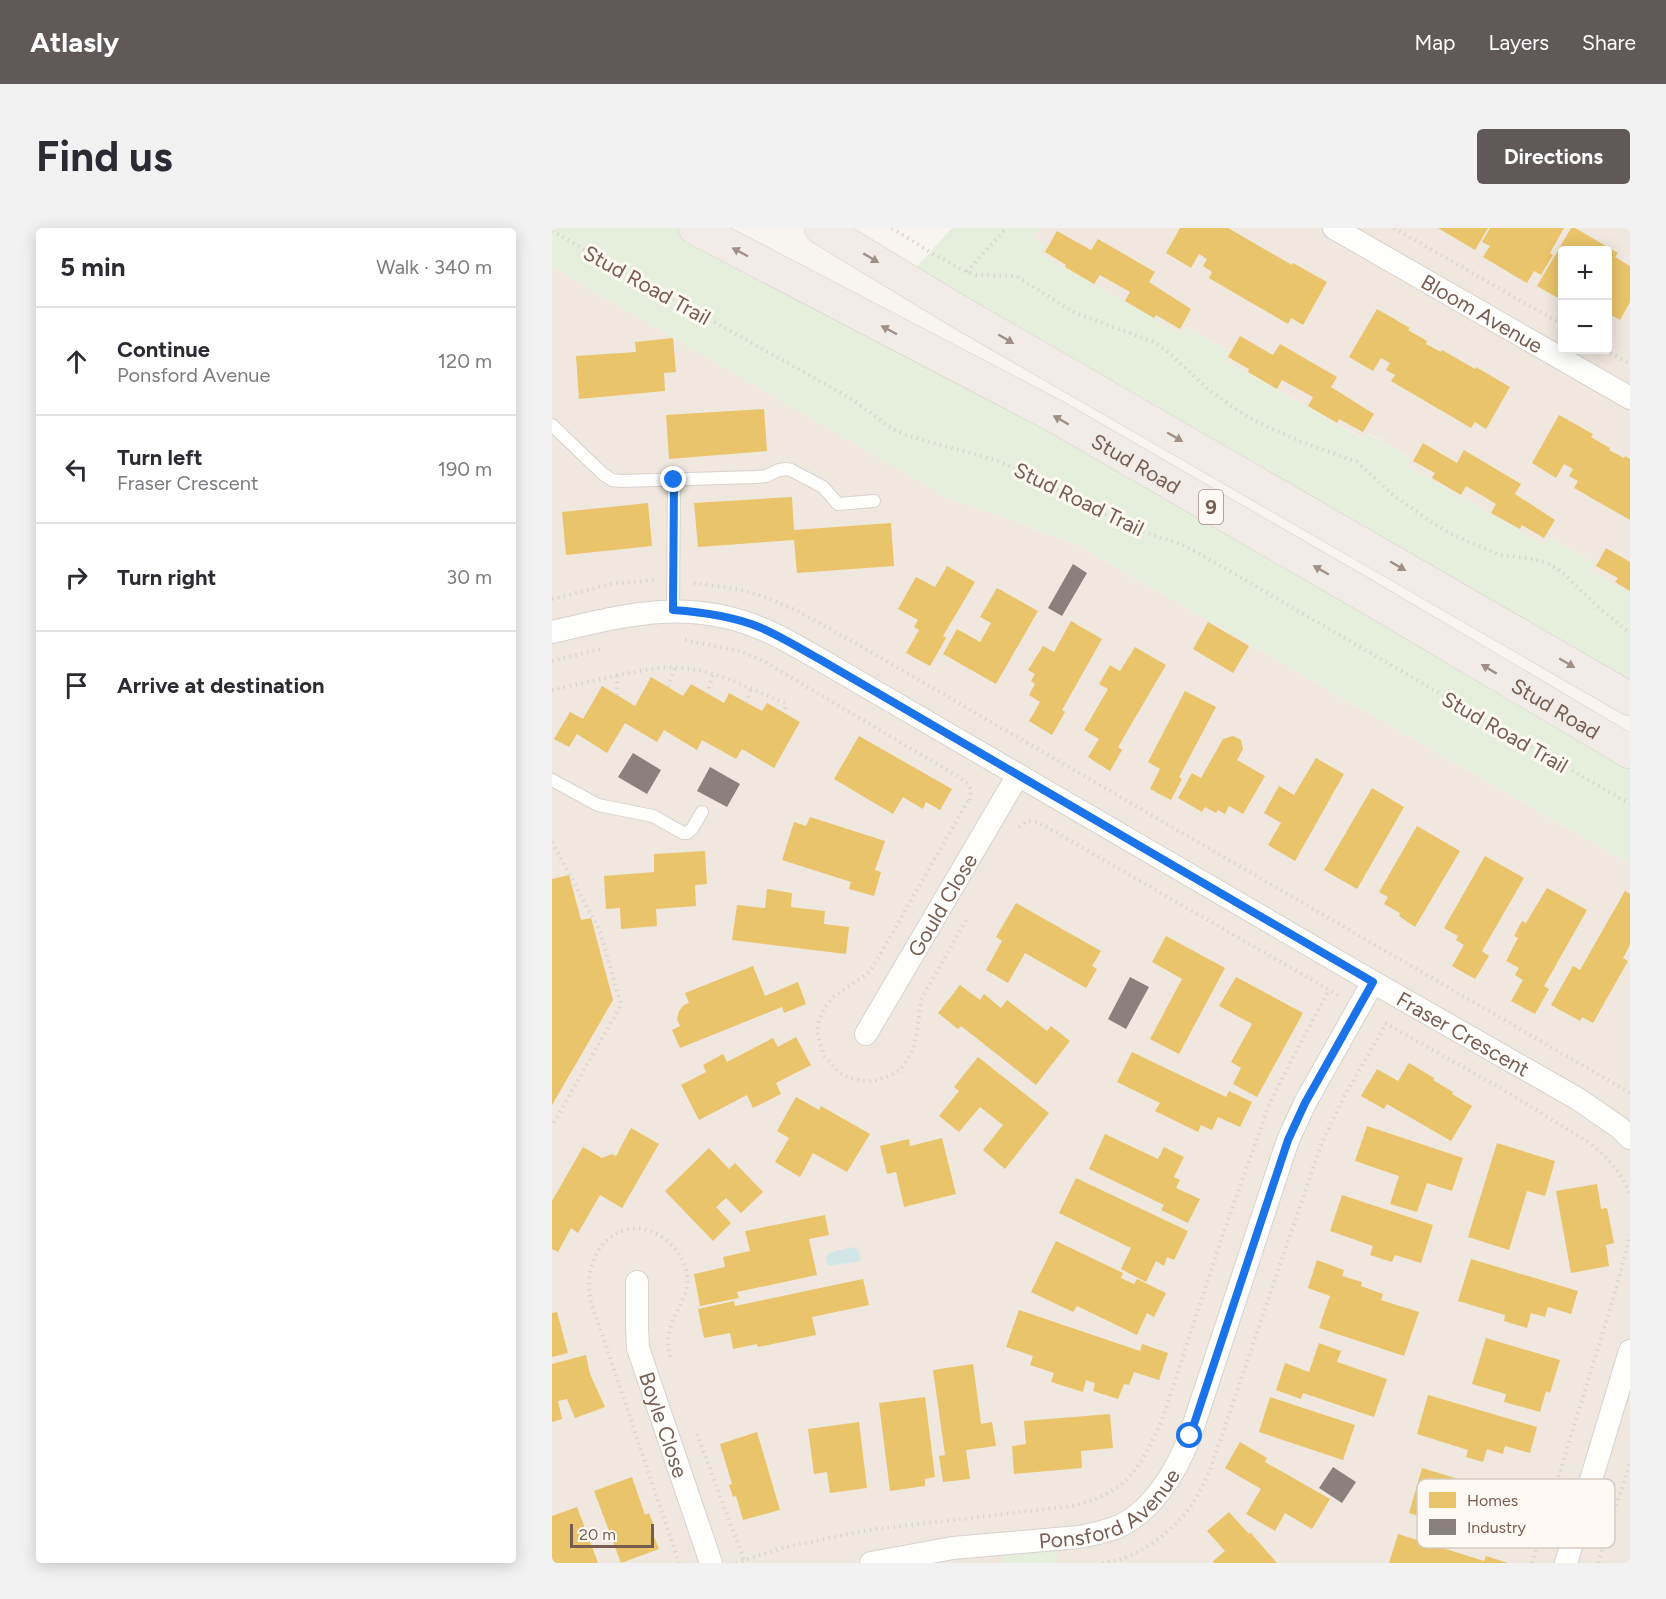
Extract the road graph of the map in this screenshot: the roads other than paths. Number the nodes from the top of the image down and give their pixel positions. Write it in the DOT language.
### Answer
graph roads {
  1 [pos="695,228"];
  2 [pos="821,228"];
  3 [pos="1334,228"];
  4 [pos="1630,398"];
  5 [pos="552,425"];
  6 [pos="674,480"];
  7 [pos="874,501"];
  8 [pos="673,610"];
  9 [pos="552,632"];
  10 [pos="1630,699"];
  11 [pos="1630,752"];
  12 [pos="1018,775"];
  13 [pos="552,780"];
  14 [pos="702,812"];
  15 [pos="1373,982"];
  16 [pos="866,1034"];
  17 [pos="1630,1138"];
  18 [pos="637,1282"];
  19 [pos="1630,1351"];
  20 [pos="1591,1479"];
  21 [pos="1571,1548"];
  22 [pos="711,1563"];
  23 [pos="871,1563"];
  24 [pos="1566,1563"];
  11 -- 1 [label="highway, Stud Road / 9, one-way"];
  2 -- 10 [label="highway, Stud Road / 9, one-way"];
  3 -- 4 [label="street, Bloom Avenue"];
  5 -- 6 [label="lane"];
  6 -- 7 [label="lane"];
  6 -- 8 [label="lane"];
  8 -- 9 [label="street, Fraser Crescent"];
  8 -- 12 [label="street, Fraser Crescent"];
  12 -- 15 [label="street, Fraser Crescent"];
  12 -- 16 [label="street, Gould Close"];
  13 -- 14 [label="lane"];
  15 -- 17 [label="street, Fraser Crescent"];
  15 -- 23 [label="street, Ponsford Avenue"];
  18 -- 22 [label="street, Boyle Close"];
  19 -- 20 [label="street"];
  21 -- 24 [label="street"];
}
